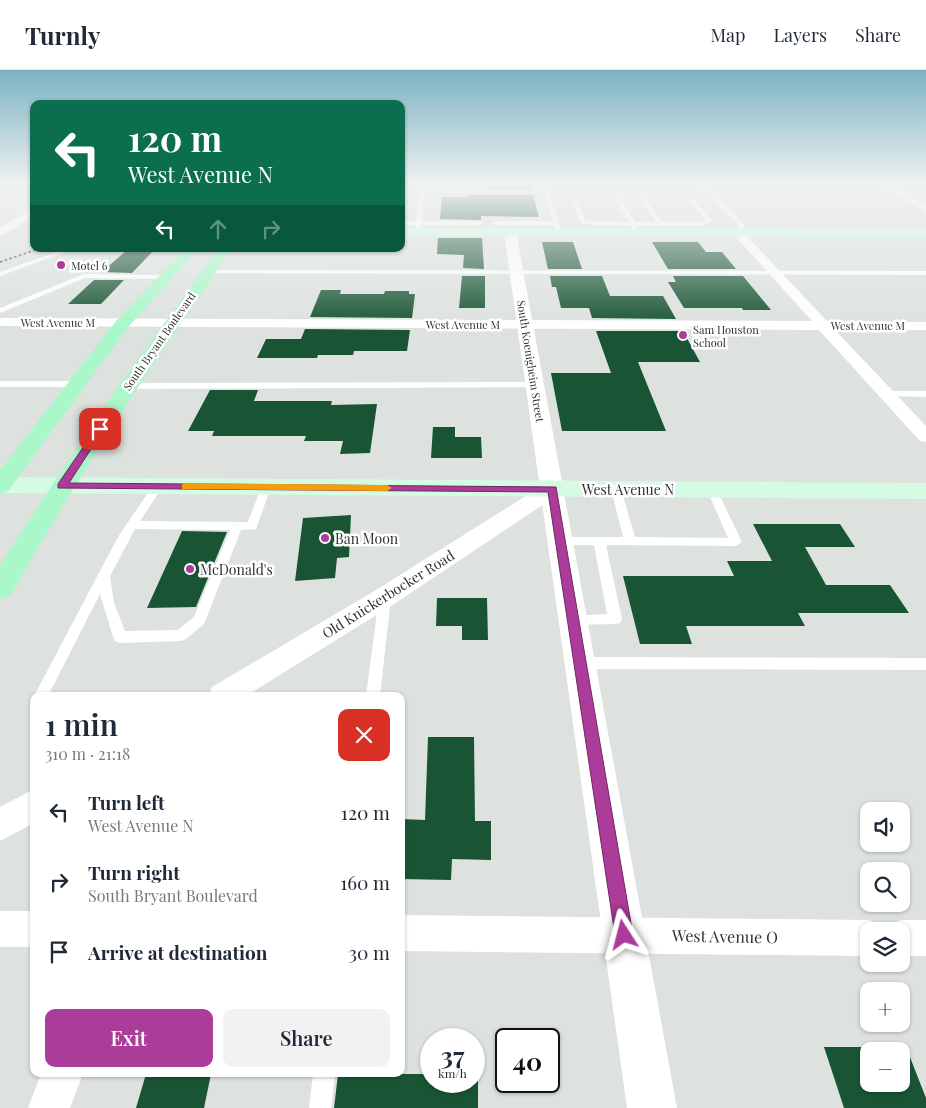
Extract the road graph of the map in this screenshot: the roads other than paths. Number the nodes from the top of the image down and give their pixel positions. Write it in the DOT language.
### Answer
graph roads {
  1 [pos="497,231"];
  2 [pos="517,231"];
  3 [pos="706,231"];
  4 [pos="0,232"];
  5 [pos="26,232"];
  6 [pos="510,232"];
  7 [pos="738,233"];
  8 [pos="926,233"];
  9 [pos="62,252"];
  10 [pos="189,252"];
  11 [pos="223,252"];
  12 [pos="208,272"];
  13 [pos="517,273"];
  14 [pos="775,273"];
  15 [pos="926,273"];
  16 [pos="0,274"];
  17 [pos="166,278"];
  18 [pos="0,311"];
  19 [pos="0,322"];
  20 [pos="123,323"];
  21 [pos="170,323"];
  22 [pos="526,324"];
  23 [pos="824,325"];
  24 [pos="926,326"];
  25 [pos="0,384"];
  26 [pos="77,384"];
  27 [pos="128,386"];
  28 [pos="535,386"];
  29 [pos="886,394"];
  30 [pos="926,394"];
  31 [pos="926,437"];
  32 [pos="0,485"];
  33 [pos="62,486"];
  34 [pos="158,486"];
  35 [pos="266,487"];
  36 [pos="552,489"];
  37 [pos="616,489"];
  38 [pos="712,490"];
  39 [pos="926,491"];
  40 [pos="133,525"];
  41 [pos="236,526"];
  42 [pos="561,541"];
  43 [pos="599,541"];
  44 [pos="630,541"];
  45 [pos="104,576"];
  46 [pos="0,588"];
  47 [pos="385,597"];
  48 [pos="573,620"];
  49 [pos="580,663"];
  50 [pos="926,664"];
  51 [pos="43,692"];
  52 [pos="229,692"];
  53 [pos="373,692"];
  54 [pos="30,807"];
  55 [pos="0,825"];
  56 [pos="0,929"];
  57 [pos="30,929"];
  58 [pos="405,933"];
  59 [pos="624,935"];
  60 [pos="860,938"];
  61 [pos="910,938"];
  62 [pos="926,938"];
  63 [pos="61,1077"];
  64 [pos="324,1077"];
  65 [pos="49,1108"];
  66 [pos="320,1108"];
  67 [pos="652,1108"];
  1 -- 6 [label="main road"];
  2 -- 6 [label="main road"];
  3 -- 7 [label="main road"];
  4 -- 5 [label="street"];
  6 -- 13 [label="street, South Koenigheim Street"];
  7 -- 8 [label="main road"];
  7 -- 14 [label="street"];
  9 -- 16 [label="lane"];
  10 -- 17 [label="main road"];
  11 -- 12 [label="main road, South Bryant Boulevard"];
  12 -- 13 [label="lane"];
  12 -- 21 [label="main road, South Bryant Boulevard"];
  13 -- 14 [label="lane"];
  13 -- 22 [label="street, South Koenigheim Street"];
  14 -- 15 [label="lane"];
  14 -- 23 [label="street"];
  17 -- 18 [label="lane"];
  17 -- 20 [label="main road"];
  19 -- 20 [label="street, West Avenue M"];
  20 -- 21 [label="street, West Avenue M"];
  20 -- 26 [label="main road"];
  21 -- 22 [label="street, West Avenue M"];
  21 -- 27 [label="main road, South Bryant Boulevard"];
  22 -- 23 [label="street, West Avenue M"];
  22 -- 28 [label="street, South Koenigheim Street"];
  23 -- 24 [label="street, West Avenue M"];
  23 -- 29 [label="street"];
  25 -- 26 [label="lane"];
  26 -- 32 [label="main road"];
  27 -- 28 [label="lane"];
  27 -- 33 [label="main road, South Bryant Boulevard"];
  28 -- 36 [label="street, South Koenigheim Street"];
  29 -- 30 [label="lane"];
  29 -- 31 [label="street"];
  32 -- 33 [label="main road, West Avenue N"];
  33 -- 34 [label="main road, West Avenue N"];
  33 -- 46 [label="main road, South Bryant Boulevard"];
  34 -- 35 [label="main road, West Avenue N"];
  34 -- 40 [label="lane"];
  35 -- 36 [label="main road, West Avenue N"];
  35 -- 41 [label="lane"];
  36 -- 37 [label="main road, West Avenue N"];
  36 -- 42 [label="street, South Koenigheim Street"];
  36 -- 47 [label="street, Old Knickerbocker Road"];
  37 -- 38 [label="main road, West Avenue N"];
  37 -- 44 [label="lane"];
  38 -- 39 [label="main road, West Avenue N"];
  38 -- 44 [label="lane"];
  40 -- 41 [label="lane"];
  40 -- 45 [label="lane"];
  41 -- 45 [label="lane"];
  42 -- 43 [label="lane"];
  42 -- 48 [label="street, South Koenigheim Street"];
  43 -- 44 [label="lane"];
  43 -- 48 [label="lane"];
  45 -- 51 [label="lane"];
  47 -- 52 [label="street, Old Knickerbocker Road"];
  47 -- 53 [label="lane"];
  48 -- 49 [label="street, South Koenigheim Street"];
  49 -- 50 [label="lane"];
  49 -- 59 [label="street, South Koenigheim Street"];
  54 -- 55 [label="street"];
  56 -- 57 [label="street"];
  58 -- 59 [label="street, West Avenue O"];
  59 -- 60 [label="street, West Avenue O"];
  59 -- 67 [label="street, South Koenigheim Street"];
  61 -- 62 [label="street"];
  63 -- 65 [label="street"];
  64 -- 66 [label="lane"];
}
